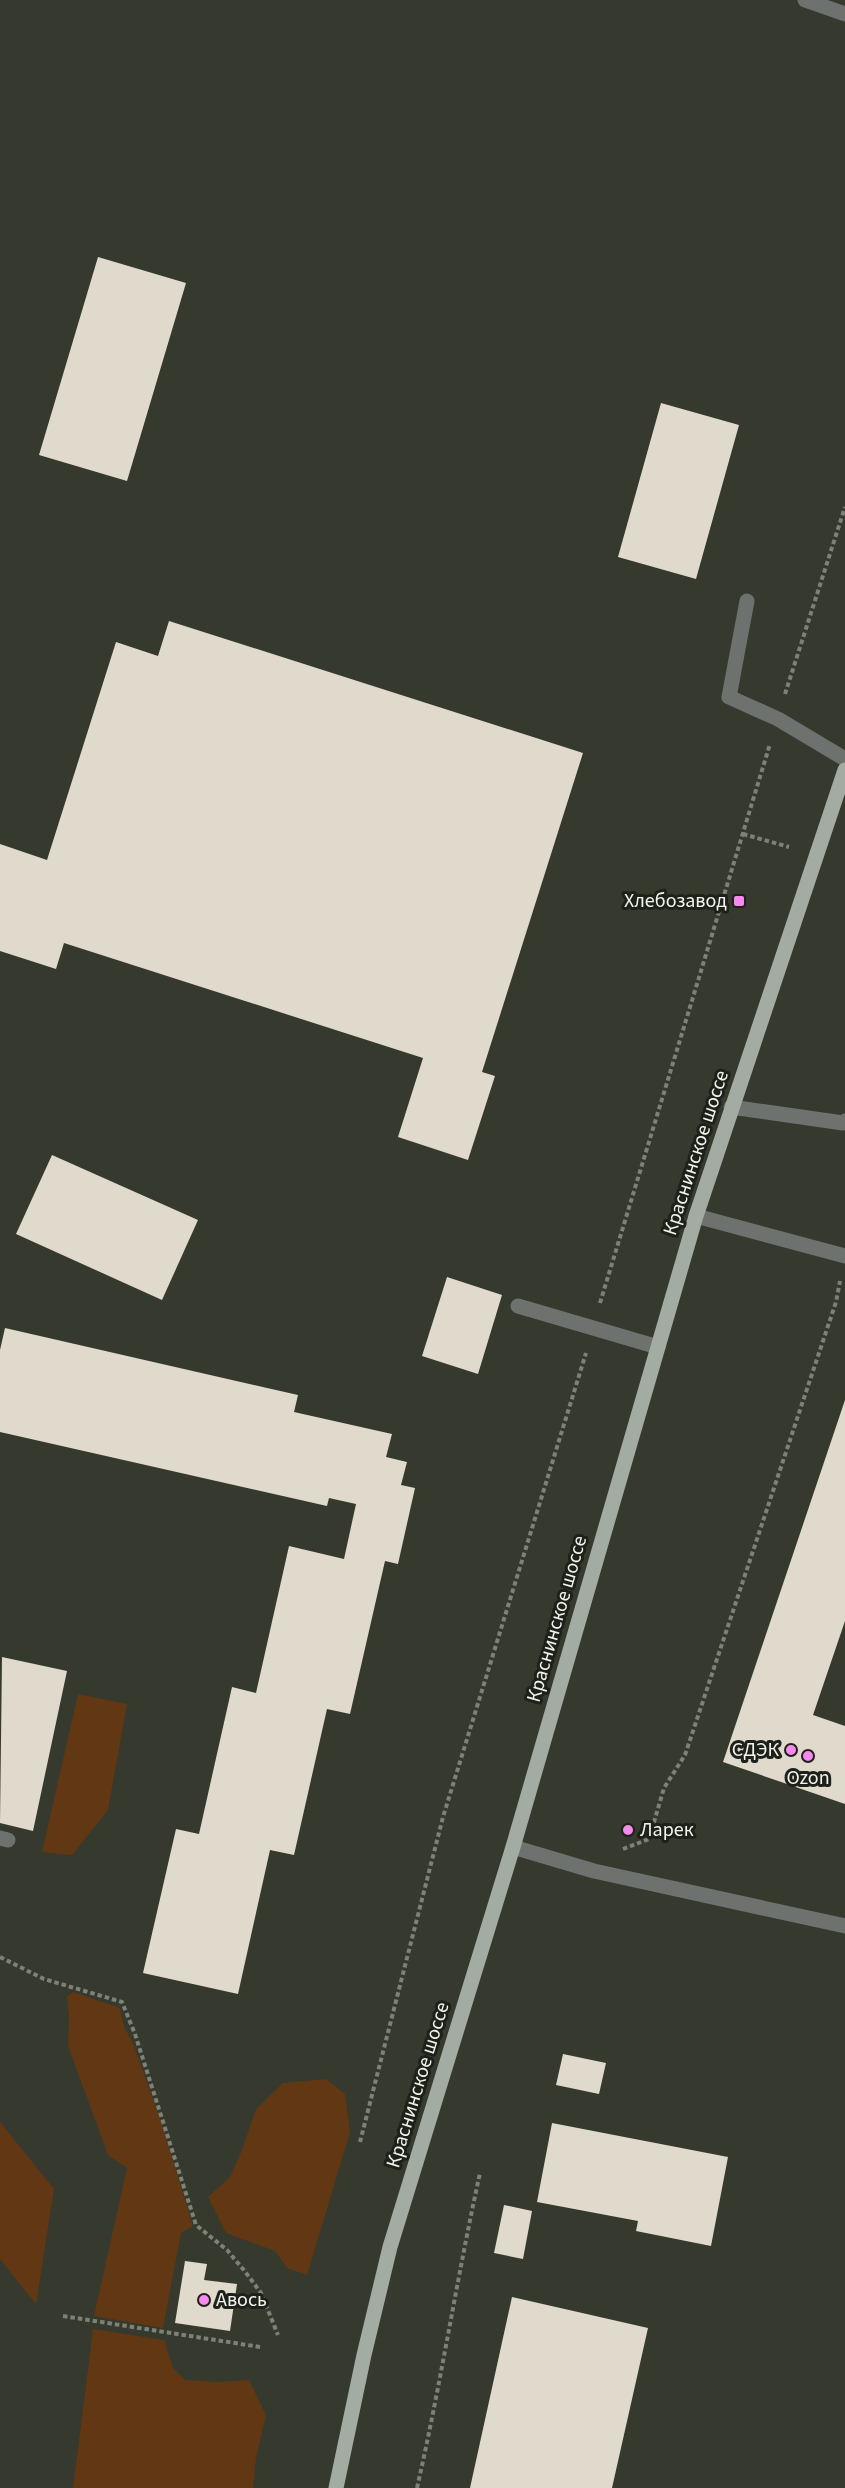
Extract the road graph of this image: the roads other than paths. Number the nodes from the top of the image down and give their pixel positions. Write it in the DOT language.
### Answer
graph roads {
  1 [pos="805,0"];
  2 [pos="845,14"];
  3 [pos="747,601"];
  4 [pos="845,759"];
  5 [pos="845,770"];
  6 [pos="731,1107"];
  7 [pos="845,1121"];
  8 [pos="696,1216"];
  9 [pos="845,1256"];
  10 [pos="518,1306"];
  11 [pos="658,1347"];
  12 [pos="513,1847"];
  13 [pos="845,1926"];
  14 [pos="336,2488"];
  1 -- 2 [label="street"];
  3 -- 4 [label="street"];
  5 -- 6 [label="main road, Краснинское шоссе"];
  6 -- 7 [label="street"];
  6 -- 8 [label="main road, Краснинское шоссе"];
  8 -- 9 [label="street"];
  8 -- 11 [label="main road, Краснинское шоссе"];
  10 -- 11 [label="street"];
  11 -- 12 [label="main road, Краснинское шоссе"];
  12 -- 13 [label="street"];
  12 -- 14 [label="main road, Краснинское шоссе"];
}
